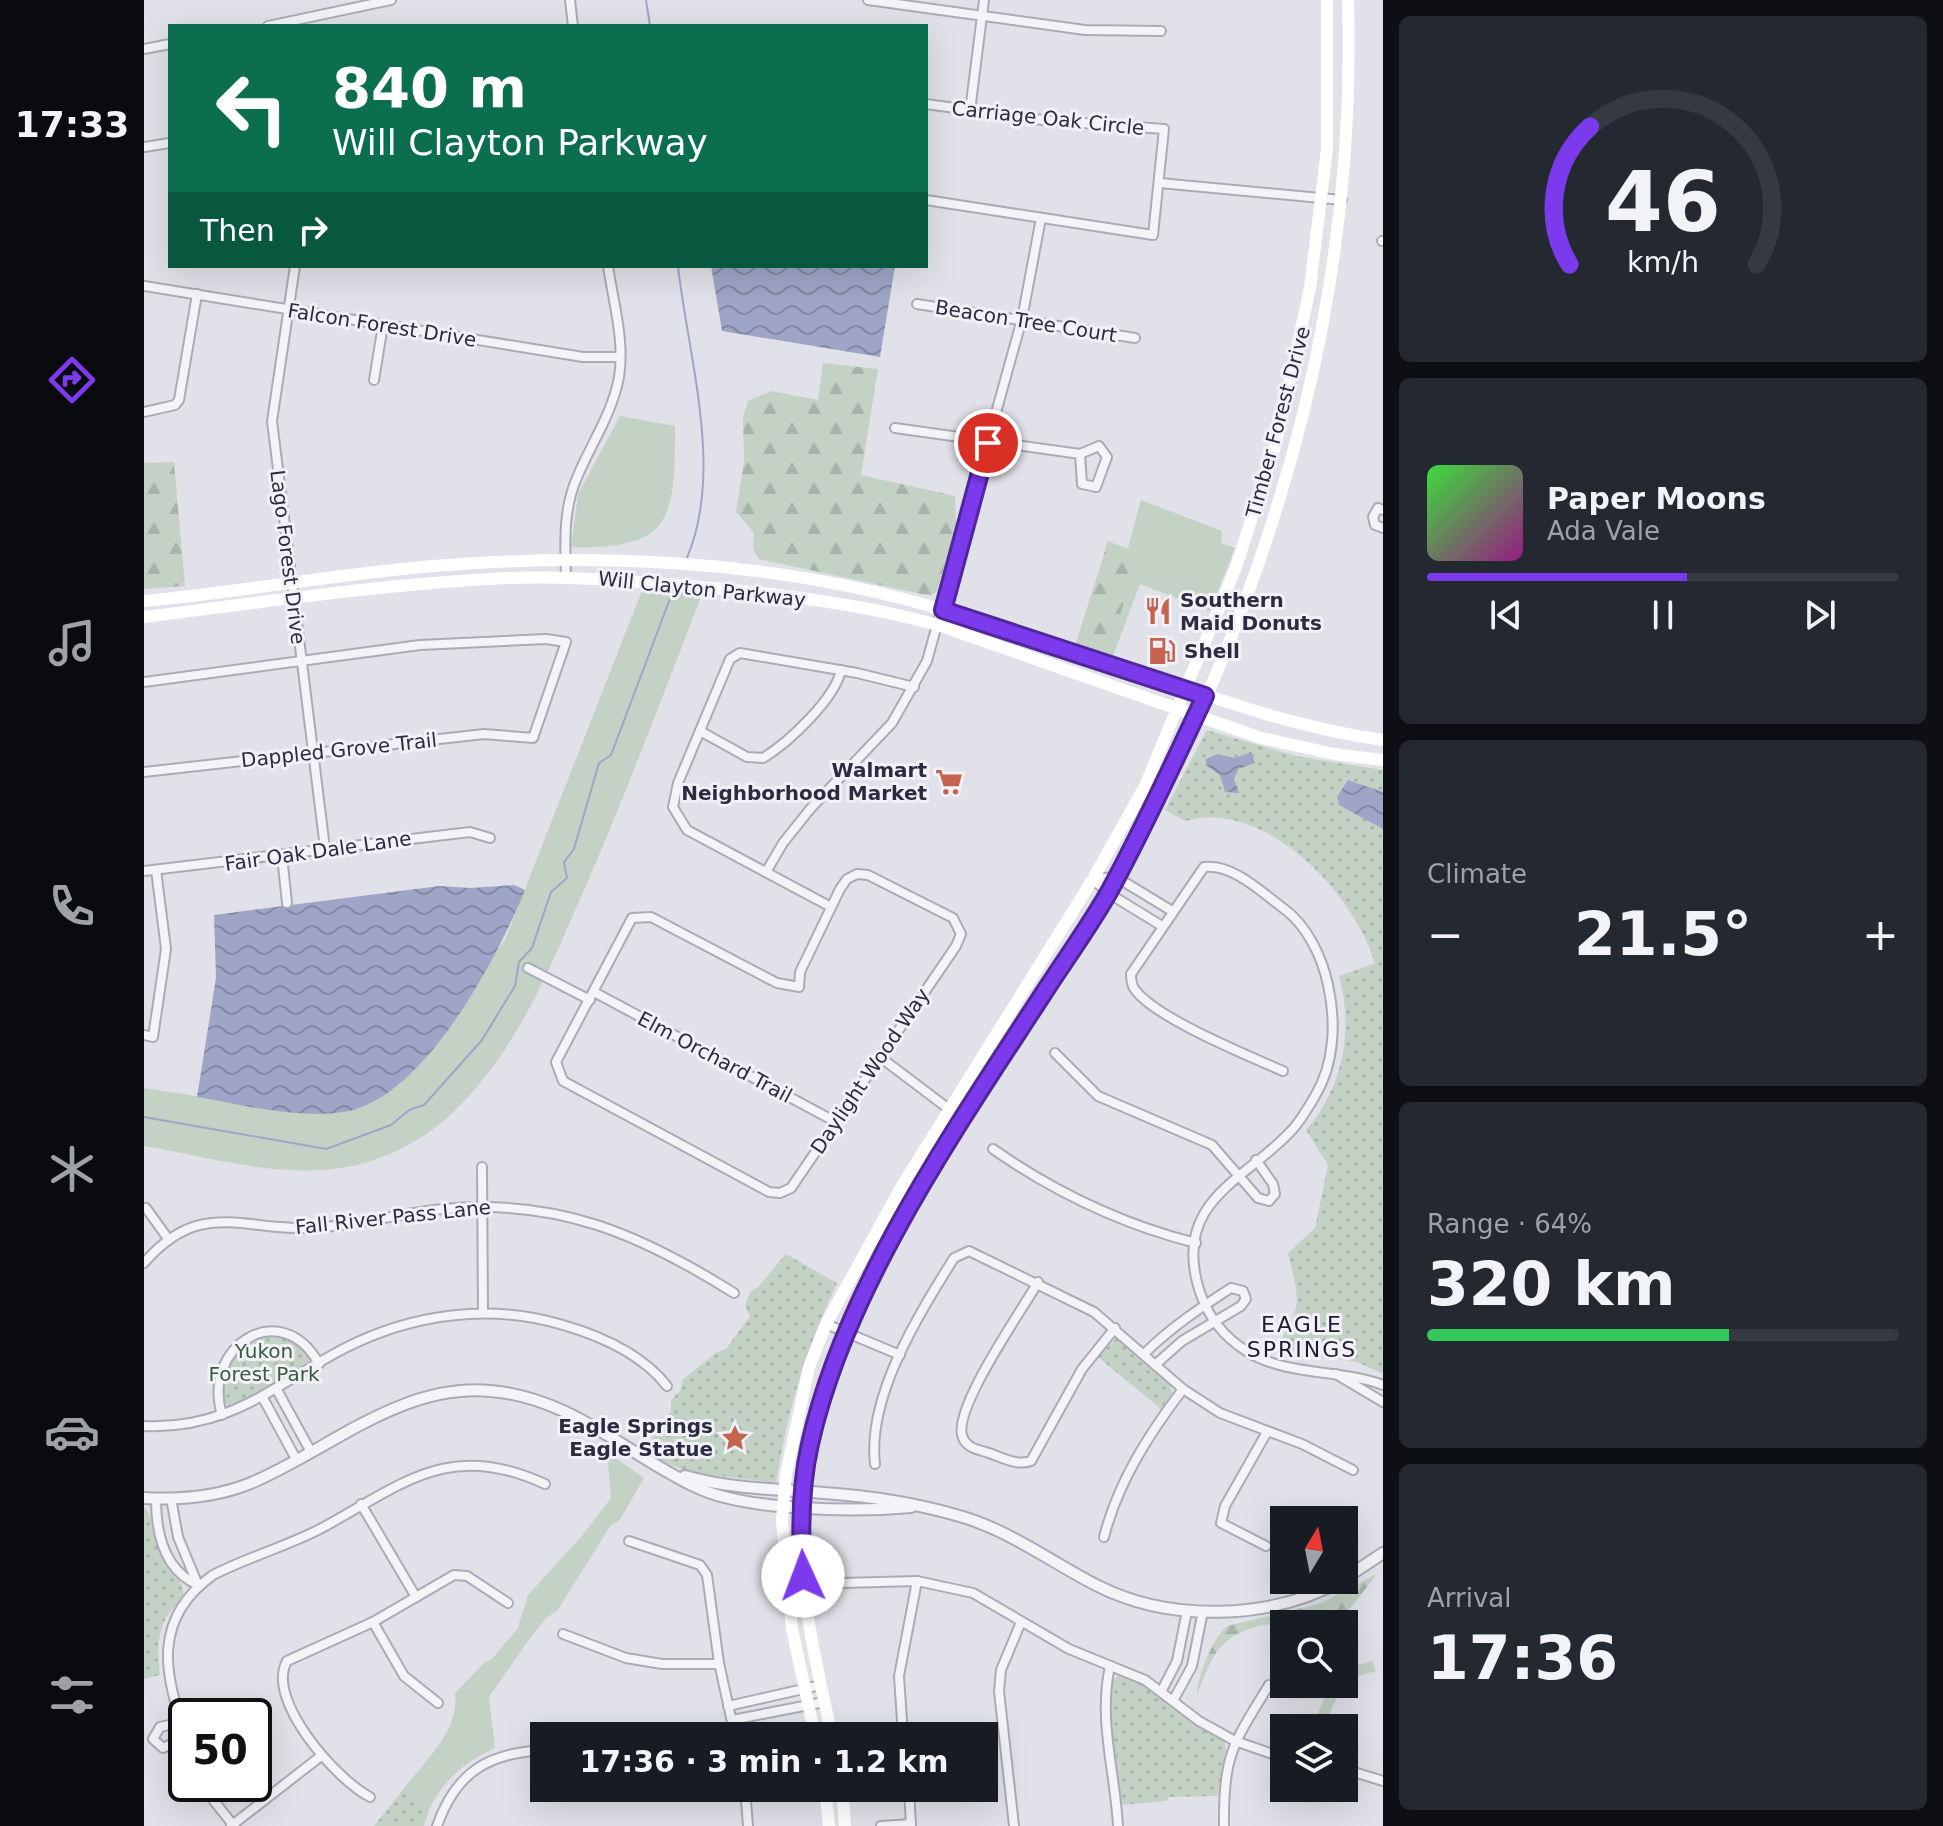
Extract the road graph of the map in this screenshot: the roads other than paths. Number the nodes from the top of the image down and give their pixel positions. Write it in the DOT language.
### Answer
graph roads {
  1 [pos="391,0"];
  2 [pos="570,0"];
  3 [pos="868,0"];
  4 [pos="984,0"];
  5 [pos="1327,0"];
  6 [pos="1348,0"];
  7 [pos="982,18"];
  8 [pos="282,24"];
  9 [pos="573,24"];
  10 [pos="1161,31"];
  11 [pos="168,44"];
  12 [pos="144,49"];
  13 [pos="928,104"];
  14 [pos="970,111"];
  15 [pos="168,143"];
  16 [pos="144,147"];
  17 [pos="1160,183"];
  18 [pos="1323,199"];
  19 [pos="928,200"];
  20 [pos="1343,200"];
  21 [pos="1041,218"];
  22 [pos="295,268"];
  23 [pos="608,268"];
  24 [pos="144,286"];
  25 [pos="197,294"];
  26 [pos="917,304"];
  27 [pos="287,309"];
  28 [pos="1022,319"];
  29 [pos="1304,323"];
  30 [pos="383,325"];
  31 [pos="1324,327"];
  32 [pos="1135,338"];
  33 [pos="620,357"];
  34 [pos="374,380"];
  35 [pos="144,412"];
  36 [pos="895,428"];
  37 [pos="988,443"];
  38 [pos="1080,454"];
  39 [pos="1383,510"];
  40 [pos="1383,528"];
  41 [pos="565,559"];
  42 [pos="417,567"];
  43 [pos="767,573"];
  44 [pos="566,578"];
  45 [pos="291,583"];
  46 [pos="420,585"];
  47 [pos="764,591"];
  48 [pos="293,599"];
  49 [pos="146,600"];
  50 [pos="943,610"];
  51 [pos="148,617"];
  52 [pos="938,625"];
  53 [pos="302,660"];
  54 [pos="841,670"];
  55 [pos="144,682"];
  56 [pos="914,687"];
  57 [pos="1185,689"];
  58 [pos="1205,696"];
  59 [pos="1179,709"];
  60 [pos="1195,716"];
  61 [pos="700,731"];
  62 [pos="1383,740"];
  63 [pos="313,752"];
  64 [pos="1383,760"];
  65 [pos="144,772"];
  66 [pos="490,838"];
  67 [pos="325,848"];
  68 [pos="282,856"];
  69 [pos="156,870"];
  70 [pos="144,871"];
  71 [pos="766,872"];
  72 [pos="1116,877"];
  73 [pos="1093,879"];
  74 [pos="1108,893"];
  75 [pos="287,903"];
  76 [pos="831,907"];
  77 [pos="1172,911"];
  78 [pos="1162,926"];
  79 [pos="528,968"];
  80 [pos="592,996"];
  81 [pos="149,1036"];
  82 [pos="1055,1053"];
  83 [pos="880,1057"];
  84 [pos="1283,1071"];
  85 [pos="950,1110"];
  86 [pos="962,1119"];
  87 [pos="836,1122"];
  88 [pos="993,1149"];
  89 [pos="1256,1160"];
  90 [pos="482,1167"];
  91 [pos="1238,1173"];
  92 [pos="482,1206"];
  93 [pos="146,1208"];
  94 [pos="169,1240"];
  95 [pos="1196,1243"];
  96 [pos="144,1263"];
  97 [pos="1038,1282"];
  98 [pos="734,1293"];
  99 [pos="1205,1305"];
  100 [pos="483,1313"];
  101 [pos="1213,1320"];
  102 [pos="826,1324"];
  103 [pos="1115,1328"];
  104 [pos="847,1332"];
  105 [pos="1144,1354"];
  106 [pos="900,1355"];
  107 [pos="319,1364"];
  108 [pos="1155,1365"];
  109 [pos="1332,1372"];
  110 [pos="1383,1385"];
  111 [pos="667,1386"];
  112 [pos="1183,1389"];
  113 [pos="277,1390"];
  114 [pos="263,1398"];
  115 [pos="1383,1402"];
  116 [pos="222,1415"];
  117 [pos="144,1426"];
  118 [pos="1267,1432"];
  119 [pos="311,1452"];
  120 [pos="296,1459"];
  121 [pos="875,1464"];
  122 [pos="660,1469"];
  123 [pos="1353,1470"];
  124 [pos="545,1484"];
  125 [pos="785,1490"];
  126 [pos="803,1491"];
  127 [pos="144,1498"];
  128 [pos="171,1498"];
  129 [pos="156,1499"];
  130 [pos="361,1504"];
  131 [pos="783,1504"];
  132 [pos="802,1506"];
  133 [pos="911,1507"];
  134 [pos="1104,1537"];
  135 [pos="629,1541"];
  136 [pos="1266,1546"];
  137 [pos="1383,1553"];
  138 [pos="1358,1570"];
  139 [pos="917,1581"];
  140 [pos="842,1583"];
  141 [pos="198,1585"];
  142 [pos="1314,1594"];
  143 [pos="416,1597"];
  144 [pos="508,1603"];
  145 [pos="1187,1611"];
  146 [pos="1203,1611"];
  147 [pos="373,1622"];
  148 [pos="1021,1622"];
  149 [pos="563,1634"];
  150 [pos="719,1664"];
  151 [pos="1110,1666"];
  152 [pos="821,1685"];
  153 [pos="1269,1685"];
  154 [pos="803,1689"];
  155 [pos="1162,1690"];
  156 [pos="173,1698"];
  157 [pos="1174,1699"];
  158 [pos="824,1702"];
  159 [pos="438,1703"];
  160 [pos="808,1705"];
  161 [pos="728,1706"];
  162 [pos="732,1720"];
  163 [pos="812,1722"];
  164 [pos="829,1722"];
  165 [pos="902,1722"];
  166 [pos="168,1725"];
  167 [pos="1235,1741"];
  168 [pos="168,1745"];
  169 [pos="530,1751"];
  170 [pos="1270,1753"];
  171 [pos="321,1756"];
  172 [pos="1358,1773"];
  173 [pos="1383,1781"];
  174 [pos="370,1797"];
  175 [pos="215,1802"];
  176 [pos="746,1802"];
  177 [pos="826,1802"];
  178 [pos="843,1802"];
  179 [pos="910,1802"];
  180 [pos="911,1825"];
  181 [pos="233,1826"];
  182 [pos="437,1826"];
  183 [pos="748,1826"];
  184 [pos="829,1826"];
  185 [pos="845,1826"];
  186 [pos="881,1826"];
  187 [pos="1014,1826"];
  188 [pos="1118,1826"];
  189 [pos="1224,1826"];
  1 -- 8 [label="street"];
  2 -- 9 [label="street"];
  3 -- 7 [label="street"];
  4 -- 7 [label="street"];
  5 -- 18 [label="main road, Timber Forest Drive"];
  6 -- 20 [label="main road, Timber Forest Drive"];
  7 -- 10 [label="street"];
  7 -- 14 [label="street"];
  11 -- 12 [label="street"];
  13 -- 14 [label="street, Carriage Oak Circle"];
  14 -- 17 [label="street, Carriage Oak Circle"];
  15 -- 16 [label="street"];
  17 -- 18 [label="street"];
  17 -- 21 [label="street"];
  18 -- 20 [label="street"];
  18 -- 29 [label="main road, Timber Forest Drive"];
  19 -- 21 [label="street"];
  20 -- 31 [label="main road, Timber Forest Drive"];
  21 -- 28 [label="street"];
  22 -- 27 [label="street, Lago Forest Drive"];
  23 -- 33 [label="street"];
  24 -- 25 [label="street, Falcon Forest Drive"];
  25 -- 27 [label="street, Falcon Forest Drive"];
  25 -- 35 [label="street"];
  26 -- 28 [label="street, Beacon Tree Court"];
  27 -- 30 [label="street, Falcon Forest Drive"];
  27 -- 45 [label="street, Lago Forest Drive"];
  28 -- 32 [label="street, Beacon Tree Court"];
  28 -- 37 [label="street"];
  29 -- 31 [label="main road"];
  29 -- 57 [label="main road, Timber Forest Drive"];
  30 -- 33 [label="street, Falcon Forest Drive"];
  30 -- 34 [label="street"];
  31 -- 58 [label="main road, Timber Forest Drive"];
  33 -- 41 [label="street"];
  36 -- 37 [label="street"];
  37 -- 38 [label="street"];
  37 -- 50 [label="street"];
  38 -- 38 [label="street"];
  39 -- 40 [label="street"];
  41 -- 42 [label="main road, Will Clayton Parkway"];
  41 -- 43 [label="main road, Will Clayton Parkway"];
  41 -- 44 [label="street"];
  42 -- 45 [label="main road, Will Clayton Parkway"];
  42 -- 46 [label="main road"];
  43 -- 47 [label="main road"];
  43 -- 50 [label="main road, Will Clayton Parkway"];
  44 -- 46 [label="main road, Will Clayton Parkway"];
  44 -- 47 [label="main road, Will Clayton Parkway"];
  45 -- 48 [label="street, Lago Forest Drive"];
  45 -- 49 [label="main road, Will Clayton Parkway"];
  46 -- 48 [label="main road, Will Clayton Parkway"];
  47 -- 52 [label="main road, Will Clayton Parkway"];
  48 -- 51 [label="main road, Will Clayton Parkway"];
  48 -- 53 [label="street, Lago Forest Drive"];
  49 -- 51 [label="main road"];
  50 -- 52 [label="street"];
  50 -- 57 [label="main road, Will Clayton Parkway"];
  52 -- 56 [label="street"];
  52 -- 59 [label="main road, Will Clayton Parkway"];
  53 -- 55 [label="street"];
  53 -- 63 [label="street, Lago Forest Drive"];
  53 -- 63 [label="street, Dappled Grove Trail"];
  54 -- 56 [label="street"];
  54 -- 61 [label="street"];
  54 -- 61 [label="street"];
  56 -- 71 [label="street"];
  57 -- 58 [label="main road, Will Clayton Parkway"];
  57 -- 59 [label="main road, Timber Forest Drive"];
  58 -- 60 [label="main road, Timber Forest Drive"];
  58 -- 62 [label="main road, Will Clayton Parkway"];
  59 -- 60 [label="main road, Will Clayton Parkway"];
  59 -- 73 [label="main road, Timber Forest Drive"];
  60 -- 64 [label="main road, Will Clayton Parkway"];
  60 -- 72 [label="main road, Timber Forest Drive"];
  61 -- 71 [label="street"];
  63 -- 65 [label="street, Dappled Grove Trail"];
  63 -- 67 [label="street, Lago Forest Drive"];
  66 -- 67 [label="street, Fair Oak Dale Lane"];
  67 -- 68 [label="street, Fair Oak Dale Lane"];
  68 -- 69 [label="street, Fair Oak Dale Lane"];
  68 -- 75 [label="street"];
  69 -- 70 [label="street, Fair Oak Dale Lane"];
  69 -- 81 [label="street"];
  71 -- 76 [label="street"];
  72 -- 73 [label="street"];
  72 -- 74 [label="main road, Timber Forest Drive"];
  72 -- 77 [label="street"];
  73 -- 74 [label="street"];
  73 -- 85 [label="main road, Timber Forest Drive"];
  74 -- 78 [label="street"];
  74 -- 86 [label="main road, Timber Forest Drive"];
  76 -- 80 [label="street"];
  76 -- 83 [label="street, Daylight Wood Way"];
  77 -- 78 [label="street"];
  77 -- 89 [label="street"];
  78 -- 84 [label="street"];
  79 -- 80 [label="street, Elm Orchard Trail"];
  80 -- 87 [label="street, Elm Orchard Trail"];
  80 -- 87 [label="street, Daylight Wood Way"];
  82 -- 91 [label="street"];
  83 -- 85 [label="street"];
  83 -- 87 [label="street, Daylight Wood Way"];
  85 -- 86 [label="street"];
  85 -- 102 [label="main road, Timber Forest Drive"];
  86 -- 104 [label="main road, Timber Forest Drive"];
  88 -- 95 [label="street"];
  89 -- 91 [label="street"];
  89 -- 91 [label="street"];
  90 -- 92 [label="street"];
  91 -- 95 [label="street"];
  92 -- 94 [label="street, Fall River Pass Lane"];
  92 -- 98 [label="street, Fall River Pass Lane"];
  92 -- 100 [label="street"];
  93 -- 94 [label="street"];
  94 -- 96 [label="street, Fall River Pass Lane"];
  95 -- 99 [label="street"];
  97 -- 103 [label="street"];
  97 -- 103 [label="street"];
  97 -- 106 [label="street"];
  99 -- 101 [label="street"];
  99 -- 101 [label="street"];
  99 -- 105 [label="street"];
  100 -- 107 [label="street"];
  100 -- 111 [label="street"];
  101 -- 108 [label="street"];
  101 -- 109 [label="street"];
  102 -- 104 [label="street"];
  102 -- 125 [label="main road, Timber Forest Drive"];
  103 -- 105 [label="street"];
  104 -- 106 [label="street"];
  104 -- 126 [label="main road, Timber Forest Drive"];
  105 -- 108 [label="street"];
  106 -- 121 [label="street"];
  107 -- 113 [label="street"];
  107 -- 116 [label="street"];
  108 -- 112 [label="street"];
  109 -- 110 [label="street"];
  109 -- 115 [label="street"];
  112 -- 118 [label="street"];
  112 -- 134 [label="street"];
  113 -- 114 [label="street"];
  113 -- 119 [label="street"];
  114 -- 116 [label="street"];
  114 -- 120 [label="street"];
  116 -- 117 [label="street"];
  118 -- 123 [label="street"];
  118 -- 136 [label="street"];
  119 -- 120 [label="street"];
  119 -- 122 [label="street"];
  120 -- 128 [label="street"];
  122 -- 125 [label="street"];
  122 -- 131 [label="street"];
  124 -- 130 [label="street"];
  125 -- 126 [label="street"];
  125 -- 131 [label="main road, Timber Forest Drive"];
  126 -- 132 [label="main road, Timber Forest Drive"];
  126 -- 133 [label="street"];
  127 -- 129 [label="street"];
  128 -- 129 [label="street"];
  128 -- 141 [label="street"];
  129 -- 141 [label="street"];
  130 -- 141 [label="street"];
  130 -- 143 [label="street"];
  131 -- 132 [label="street"];
  131 -- 154 [label="main road, Timber Forest Drive"];
  132 -- 133 [label="street"];
  132 -- 152 [label="main road, Timber Forest Drive"];
  133 -- 145 [label="street"];
  135 -- 150 [label="street"];
  137 -- 138 [label="street"];
  139 -- 140 [label="street"];
  139 -- 148 [label="street"];
  139 -- 165 [label="street"];
  141 -- 156 [label="street"];
  142 -- 146 [label="street"];
  143 -- 144 [label="street"];
  143 -- 147 [label="street"];
  145 -- 146 [label="street"];
  145 -- 155 [label="street"];
  146 -- 157 [label="street"];
  147 -- 159 [label="street"];
  147 -- 171 [label="street"];
  148 -- 151 [label="street"];
  148 -- 187 [label="street"];
  149 -- 150 [label="street"];
  150 -- 161 [label="street"];
  151 -- 155 [label="street"];
  151 -- 188 [label="street"];
  152 -- 154 [label="street"];
  152 -- 158 [label="main road, Timber Forest Drive"];
  153 -- 167 [label="street"];
  154 -- 160 [label="main road, Timber Forest Drive"];
  154 -- 161 [label="street"];
  155 -- 157 [label="street"];
  157 -- 167 [label="street"];
  158 -- 160 [label="street"];
  158 -- 164 [label="main road, Timber Forest Drive"];
  160 -- 162 [label="street"];
  160 -- 163 [label="main road, Timber Forest Drive"];
  161 -- 162 [label="street"];
  166 -- 168 [label="street"];
  167 -- 170 [label="street"];
  167 -- 189 [label="street"];
  169 -- 182 [label="street"];
  171 -- 174 [label="street"];
  171 -- 181 [label="street"];
  172 -- 173 [label="street"];
  175 -- 181 [label="street"];
  176 -- 183 [label="street"];
  177 -- 184 [label="main road"];
  178 -- 185 [label="main road"];
  179 -- 180 [label="street"];
  180 -- 186 [label="street"];
}
